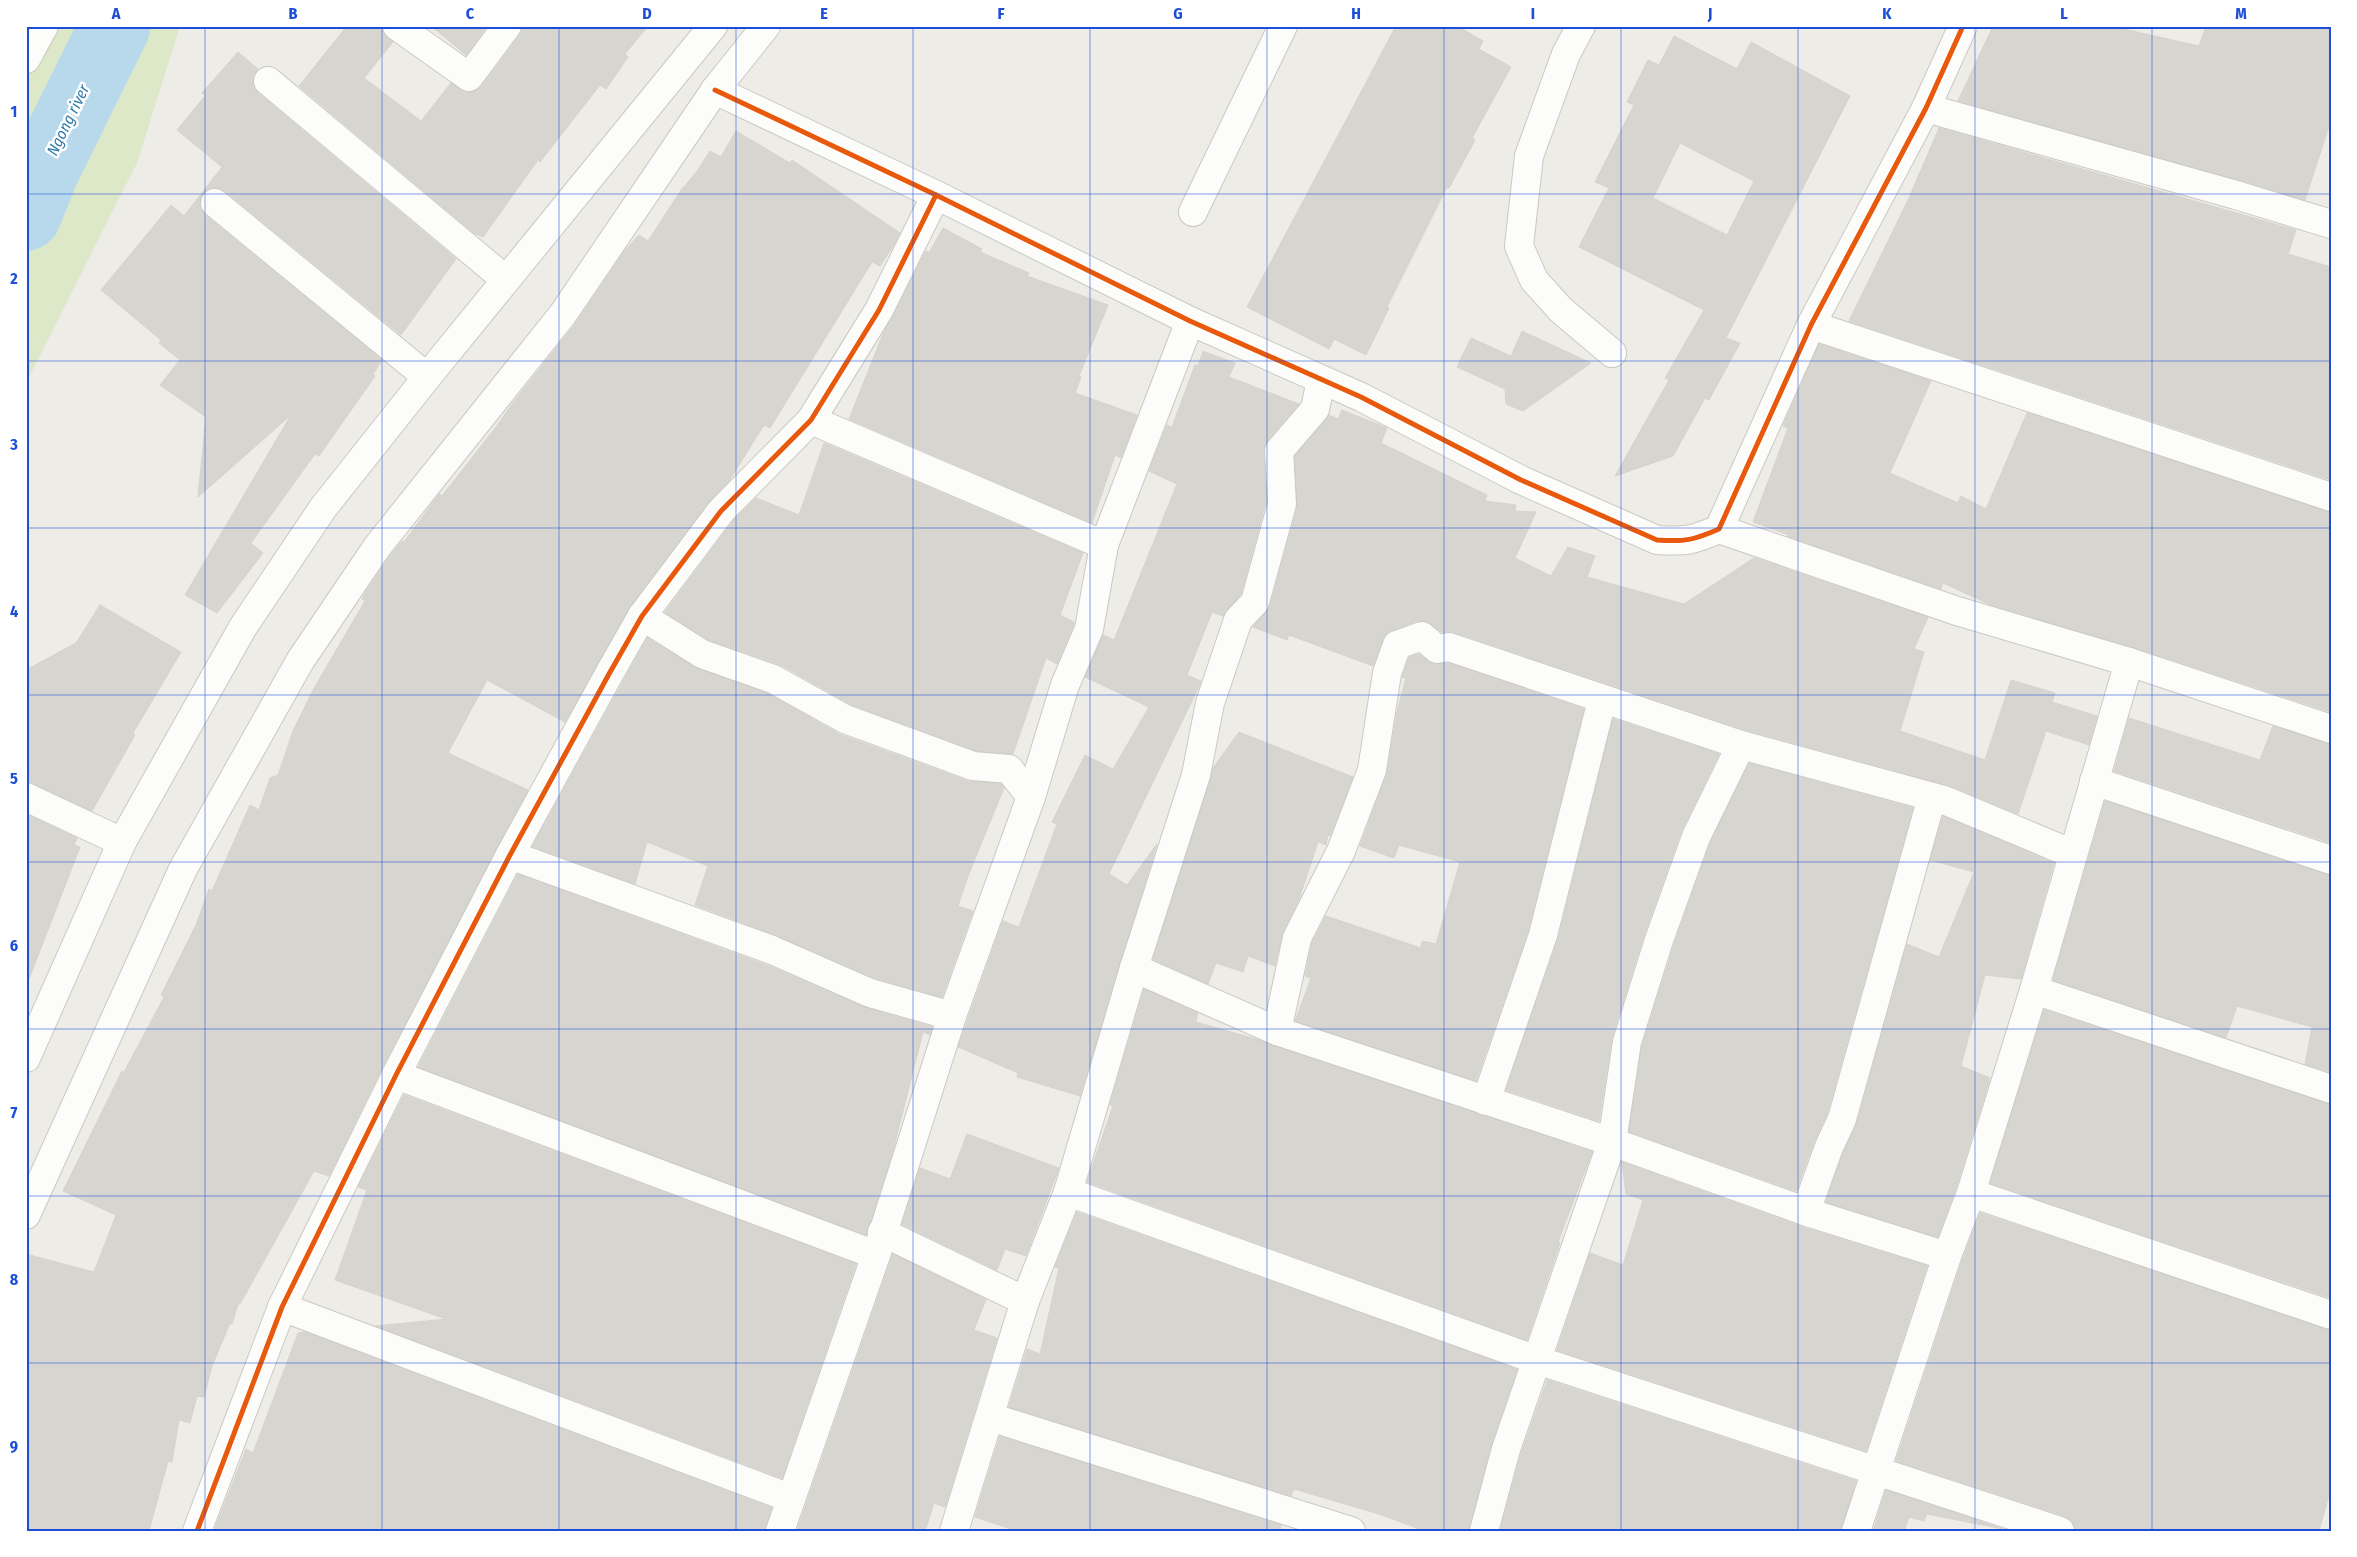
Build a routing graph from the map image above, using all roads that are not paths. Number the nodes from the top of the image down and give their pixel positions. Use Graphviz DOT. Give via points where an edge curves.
graph roads {
  1 [pos="44,26"];
  2 [pos="397,26"];
  3 [pos="507,26"];
  4 [pos="713,26"];
  5 [pos="766,26"];
  6 [pos="1282,26"];
  7 [pos="1581,26"];
  8 [pos="1964,26"];
  9 [pos="26,59"];
  10 [pos="268,81"];
  11 [pos="715,90"];
  12 [pos="1926,108"];
  13 [pos="936,195"];
  14 [pos="215,203"];
  15 [pos="1193,212"];
  16 [pos="2331,224"];
  17 [pos="506,280"];
  18 [pos="1190,321"];
  19 [pos="1811,325"];
  20 [pos="1612,352"];
  21 [pos="427,377"];
  22 [pos="1322,380"];
  23 [pos="811,420"];
  24 [pos="2331,496"];
  25 [pos="1720,528"];
  26 [pos="1104,545"];
  27 [pos="642,616"];
  28 [pos="2129,662"];
  29 [pos="1602,700"];
  30 [pos="2331,729"];
  31 [pos="1741,745"];
  32 [pos="2094,781"];
  33 [pos="26,797"];
  34 [pos="1030,797"];
  35 [pos="1932,797"];
  36 [pos="122,842"];
  37 [pos="2072,854"];
  38 [pos="510,855"];
  39 [pos="2331,860"];
  40 [pos="1134,968"];
  41 [pos="2034,990"];
  42 [pos="952,1016"];
  43 [pos="1277,1031"];
  44 [pos="26,1057"];
  45 [pos="396,1075"];
  46 [pos="2331,1089"];
  47 [pos="1486,1101"];
  48 [pos="1612,1142"];
  49 [pos="1068,1192"];
  50 [pos="1970,1193"];
  51 [pos="1806,1211"];
  52 [pos="26,1215"];
  53 [pos="879,1244"];
  54 [pos="1947,1256"];
  55 [pos="1025,1301"];
  56 [pos="282,1307"];
  57 [pos="2331,1315"];
  58 [pos="1537,1360"];
  59 [pos="990,1417"];
  60 [pos="1876,1472"];
  61 [pos="790,1498"];
  62 [pos="197,1531"];
  63 [pos="780,1531"];
  64 [pos="954,1531"];
  65 [pos="1352,1531"];
  66 [pos="1484,1531"];
  67 [pos="1856,1531"];
  68 [pos="2060,1531"];
  1 -- 9 [label="street"];
  2 -- 3 [label="street" via="468,77"];
  4 -- 17 [label="street"];
  5 -- 11 [label="street"];
  6 -- 15 [label="street"];
  7 -- 20 [label="street" via="1566,54 1529,156 1518,246 1534,280 1561,310"];
  8 -- 12 [label="street"];
  10 -- 17 [label="street"];
  11 -- 13 [label="street"];
  11 -- 52 [label="street" via="563,314 377,547 300,661 183,869"];
  12 -- 16 [label="street"];
  12 -- 19 [label="street"];
  13 -- 18 [label="street"];
  13 -- 23 [label="street" via="879,310"];
  14 -- 21 [label="street"];
  17 -- 21 [label="street"];
  18 -- 22 [label="street"];
  18 -- 26 [label="street"];
  19 -- 24 [label="street"];
  19 -- 25 [label="street"];
  21 -- 36 [label="street" via="323,508 248,619"];
  22 -- 25 [label="street" via="1361,396 1521,480 1657,540 1694,540"];
  22 -- 40 [label="street" via="1314,409 1279,451 1282,504 1255,602 1238,620 1210,703 1196,775"];
  23 -- 26 [label="street"];
  23 -- 27 [label="street" via="721,511"];
  25 -- 28 [label="street" via="1957,611"];
  26 -- 34 [label="street" via="1089,629 1065,685"];
  27 -- 34 [label="street" via="702,654 773,679 845,719 973,766 1009,769"];
  27 -- 38 [label="street"];
  28 -- 30 [label="street"];
  28 -- 32 [label="street"];
  29 -- 31 [label="street"];
  29 -- 43 [label="street" via="1449,648 1437,649 1422,636 1397,645 1387,673 1372,770 1341,851 1297,938"];
  29 -- 47 [label="street" via="1543,934"];
  31 -- 35 [label="street"];
  31 -- 48 [label="street" via="1696,837 1659,940 1627,1042"];
  32 -- 37 [label="street"];
  32 -- 39 [label="street"];
  33 -- 36 [label="street"];
  34 -- 42 [label="street"];
  35 -- 37 [label="street"];
  35 -- 51 [label="street" via="1842,1119"];
  36 -- 44 [label="street"];
  37 -- 41 [label="street"];
  38 -- 42 [label="street" via="772,950 870,993"];
  38 -- 45 [label="street"];
  40 -- 43 [label="street"];
  40 -- 49 [label="street"];
  41 -- 46 [label="street"];
  41 -- 50 [label="street"];
  42 -- 53 [label="street"];
  43 -- 47 [label="street"];
  45 -- 53 [label="street"];
  45 -- 56 [label="street"];
  47 -- 48 [label="street"];
  48 -- 51 [label="street"];
  48 -- 58 [label="street"];
  49 -- 55 [label="street"];
  49 -- 58 [label="street"];
  50 -- 54 [label="street"];
  50 -- 57 [label="street"];
  51 -- 54 [label="street"];
  53 -- 55 [label="street"];
  53 -- 61 [label="street"];
  54 -- 60 [label="street"];
  55 -- 59 [label="street"];
  56 -- 61 [label="street"];
  56 -- 62 [label="street"];
  58 -- 60 [label="street"];
  58 -- 66 [label="street" via="1506,1450"];
  59 -- 64 [label="street"];
  59 -- 65 [label="street"];
  60 -- 67 [label="street"];
  60 -- 68 [label="street"];
  61 -- 63 [label="street"];
}
